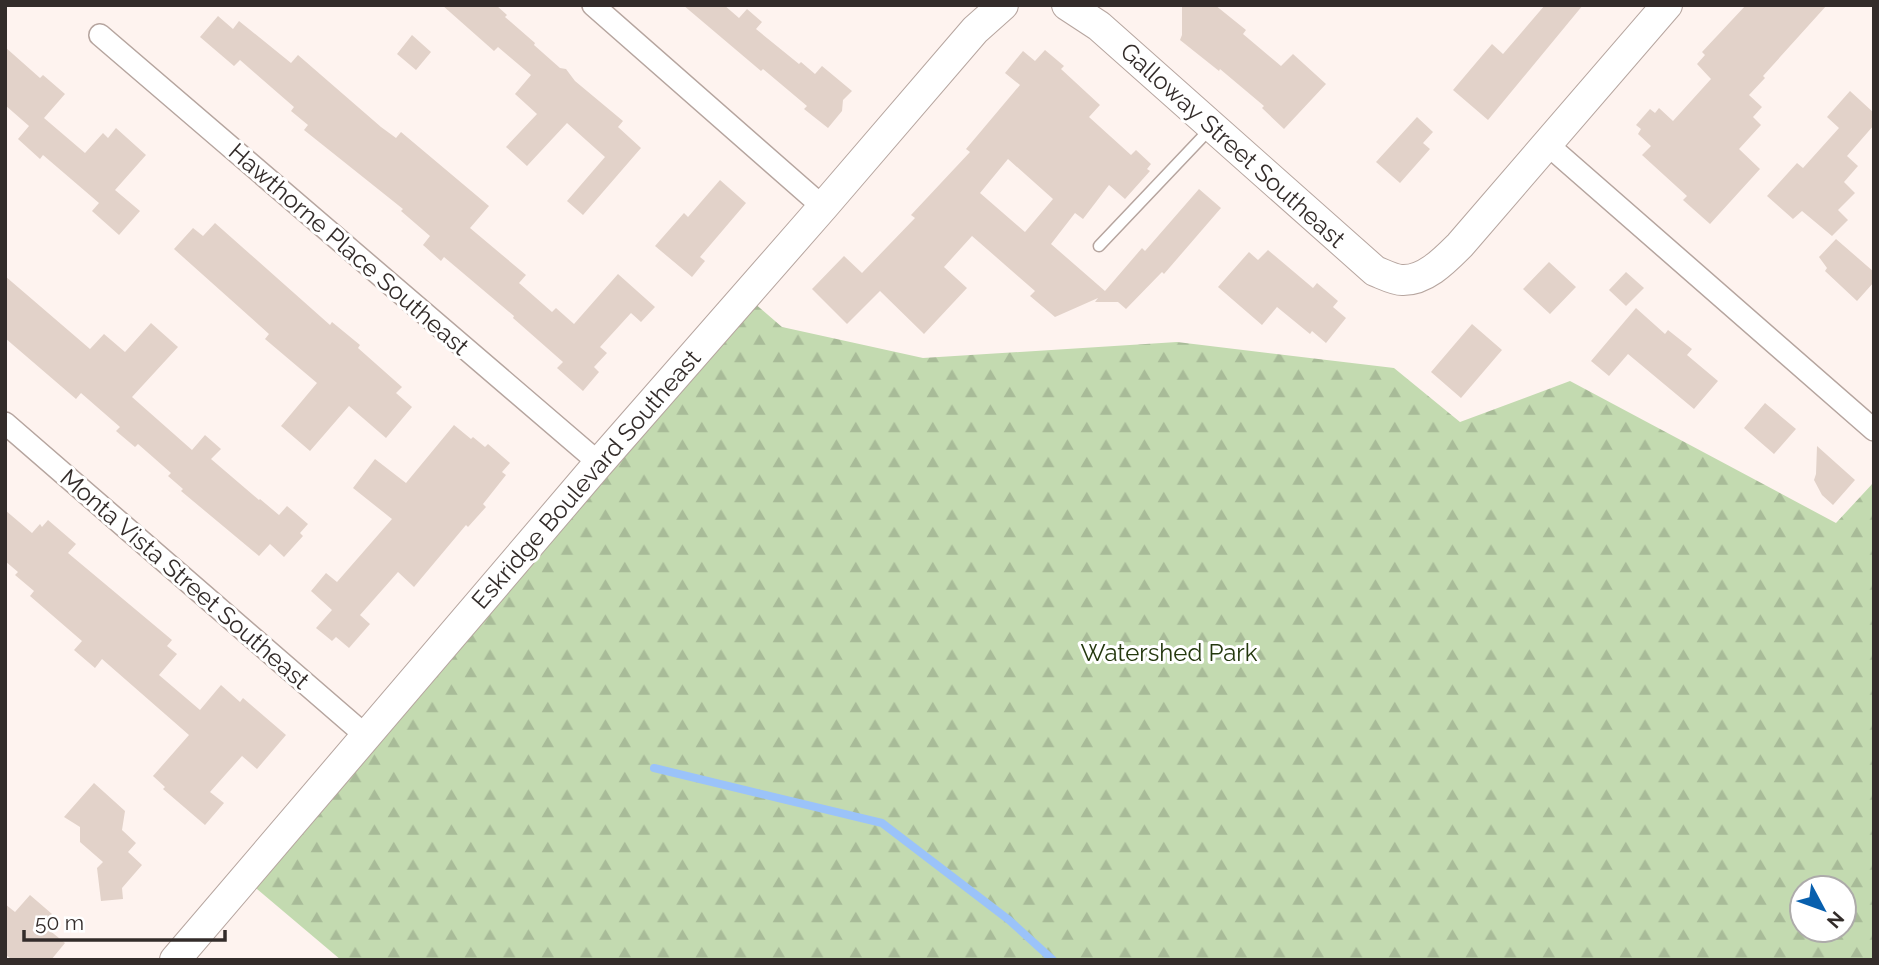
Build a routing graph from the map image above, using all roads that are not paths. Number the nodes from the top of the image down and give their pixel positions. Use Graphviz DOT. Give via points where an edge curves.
graph roads {
  1 [pos="593,5"];
  2 [pos="1003,5"];
  3 [pos="1067,5"];
  4 [pos="1667,5"];
  5 [pos="100,36"];
  6 [pos="1212,127"];
  7 [pos="1548,145"];
  8 [pos="823,207"];
  9 [pos="1099,246"];
  10 [pos="5,423"];
  11 [pos="1874,430"];
  12 [pos="599,463"];
  13 [pos="365,735"];
  14 [pos="175,960"];
  1 -- 8 [label="street"];
  2 -- 8 [label="street, Eskridge Boulevard Southeast" via="975,30"];
  3 -- 6 [label="street, Galloway Street Southeast" via="1099,26"];
  4 -- 7 [label="street"];
  5 -- 12 [label="street, Hawthorne Place Southeast"];
  6 -- 7 [label="street, Galloway Street Southeast" via="1375,271 1402,280 1421,276 1441,264"];
  6 -- 9 [label="lane"];
  7 -- 11 [label="street"];
  8 -- 12 [label="street, Eskridge Boulevard Southeast"];
  10 -- 13 [label="street, Monta Vista Street Southeast"];
  12 -- 13 [label="street, Eskridge Boulevard Southeast"];
  13 -- 14 [label="street, Eskridge Boulevard Southeast"];
}
